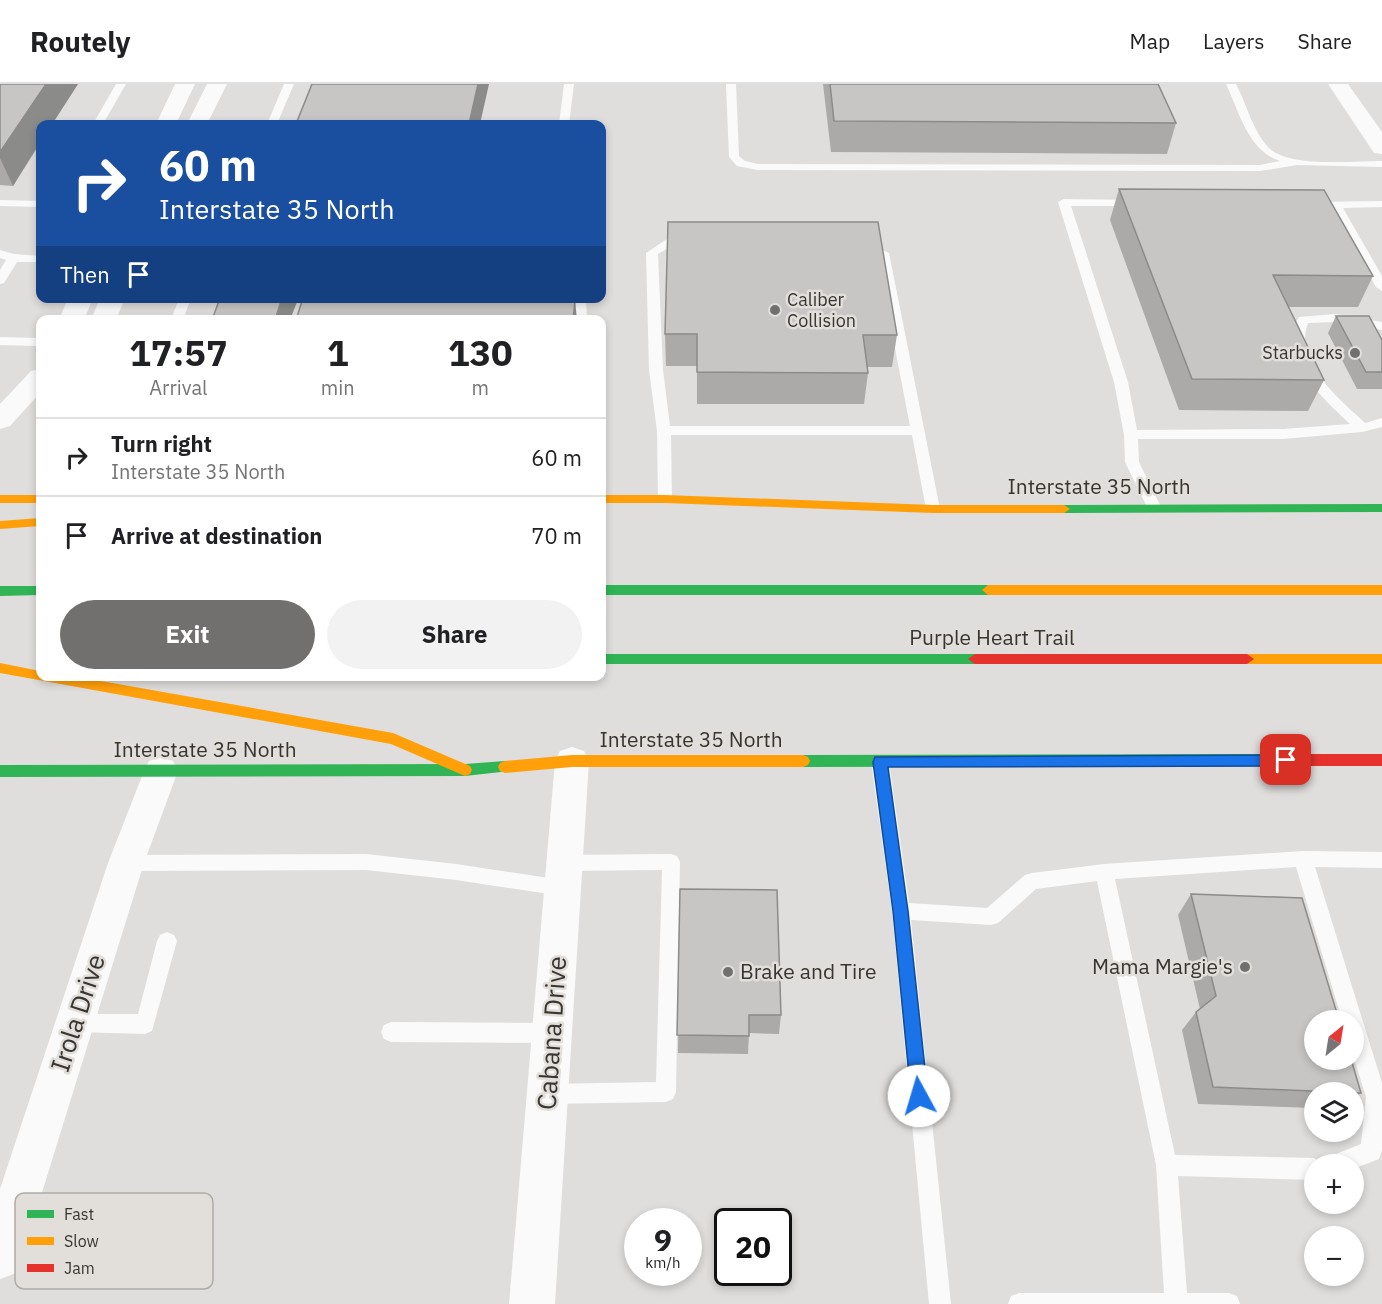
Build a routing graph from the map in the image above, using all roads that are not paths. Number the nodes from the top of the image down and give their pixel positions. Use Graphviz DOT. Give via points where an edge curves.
graph roads {
  1 [pos="121,84"];
  2 [pos="185,84"];
  3 [pos="217,84"];
  4 [pos="289,84"];
  5 [pos="569,84"];
  6 [pos="731,84"];
  7 [pos="1231,84"];
  8 [pos="1338,84"];
  9 [pos="100,120"];
  10 [pos="168,120"];
  11 [pos="199,120"];
  12 [pos="274,120"];
  13 [pos="564,120"];
  14 [pos="1382,148"];
  15 [pos="1297,162"];
  16 [pos="1382,164"];
  17 [pos="0,203"];
  18 [pos="1146,203"];
  19 [pos="36,204"];
  20 [pos="1300,204"];
  21 [pos="1382,204"];
  22 [pos="1336,205"];
  23 [pos="697,239"];
  24 [pos="846,240"];
  25 [pos="0,254"];
  26 [pos="13,258"];
  27 [pos="36,259"];
  28 [pos="0,280"];
  29 [pos="1382,287"];
  30 [pos="1382,326"];
  31 [pos="0,341"];
  32 [pos="36,342"];
  33 [pos="36,381"];
  34 [pos="0,420"];
  35 [pos="1382,422"];
  36 [pos="1362,428"];
  37 [pos="664,430"];
  38 [pos="918,430"];
  39 [pos="1131,435"];
  40 [pos="0,499"];
  41 [pos="36,499"];
  42 [pos="606,499"];
  43 [pos="665,499"];
  44 [pos="1154,507"];
  45 [pos="1382,508"];
  46 [pos="933,509"];
  47 [pos="36,522"];
  48 [pos="0,525"];
  49 [pos="606,590"];
  50 [pos="1382,590"];
  51 [pos="0,591"];
  52 [pos="36,591"];
  53 [pos="0,657"];
  54 [pos="20,657"];
  55 [pos="606,659"];
  56 [pos="1382,659"];
  57 [pos="0,668"];
  58 [pos="36,675"];
  59 [pos="69,681"];
  60 [pos="1382,760"];
  61 [pos="572,761"];
  62 [pos="880,762"];
  63 [pos="465,770"];
  64 [pos="0,771"];
  65 [pos="161,771"];
  66 [pos="1303,859"];
  67 [pos="1382,860"];
  68 [pos="126,863"];
  69 [pos="1104,872"];
  70 [pos="563,876"];
  71 [pos="901,911"];
  72 [pos="167,941"];
  73 [pos="74,1023"];
  74 [pos="391,1032"];
  75 [pos="551,1033"];
  76 [pos="547,1094"];
  77 [pos="1364,1154"];
  78 [pos="1167,1165"];
  79 [pos="1304,1169"];
  80 [pos="20,1193"];
  81 [pos="15,1210"];
  82 [pos="0,1257"];
  83 [pos="1176,1302"];
  84 [pos="532,1304"];
  85 [pos="940,1304"];
  86 [pos="1019,1304"];
  87 [pos="1229,1304"];
  1 -- 9 [label="lane"];
  2 -- 10 [label="street"];
  3 -- 11 [label="street"];
  4 -- 12 [label="lane"];
  5 -- 13 [label="lane"];
  6 -- 15 [label="lane" via="734,157 741,164 758,167 1260,168"];
  7 -- 15 [label="lane" via="1264,149 1278,158"];
  8 -- 14 [label="street"];
  15 -- 16 [label="lane"];
  17 -- 19 [label="lane"];
  18 -- 39 [label="lane" via="1064,202 1121,381"];
  20 -- 22 [label="lane"];
  21 -- 22 [label="lane"];
  22 -- 29 [label="lane"];
  23 -- 37 [label="lane" via="674,239 652,253 656,370"];
  24 -- 38 [label="lane" via="883,253"];
  25 -- 26 [label="lane"];
  26 -- 27 [label="lane"];
  26 -- 28 [label="lane"];
  30 -- 36 [label="lane" via="1335,318 1303,320 1298,335 1304,360 1326,394"];
  31 -- 32 [label="lane"];
  33 -- 34 [label="street"];
  35 -- 36 [label="lane"];
  36 -- 39 [label="lane" via="1283,434"];
  37 -- 38 [label="lane"];
  37 -- 43 [label="lane"];
  38 -- 46 [label="lane"];
  39 -- 44 [label="lane" via="1132,462"];
  40 -- 41 [label="main road"];
  42 -- 43 [label="main road, Interstate 35 North"];
  43 -- 46 [label="main road, Interstate 35 North"];
  44 -- 45 [label="main road, Interstate 35 North"];
  44 -- 46 [label="main road, Interstate 35 North"];
  47 -- 48 [label="main road"];
  49 -- 50 [label="main road"];
  51 -- 52 [label="main road"];
  53 -- 54 [label="main road"];
  55 -- 56 [label="main road, Purple Heart Trail"];
  57 -- 58 [label="main road"];
  59 -- 63 [label="main road" via="393,739"];
  60 -- 62 [label="main road, Interstate 35 North"];
  61 -- 62 [label="main road, Interstate 35 North"];
  61 -- 63 [label="main road, Interstate 35 North"];
  61 -- 70 [label="street, Cabana Drive"];
  62 -- 71 [label="lane"];
  63 -- 65 [label="main road, Interstate 35 North"];
  64 -- 65 [label="main road, Interstate 35 North"];
  65 -- 68 [label="street, Irola Drive"];
  66 -- 67 [label="lane"];
  66 -- 69 [label="lane"];
  66 -- 77 [label="lane" via="1376,1097 1371,1151"];
  68 -- 70 [label="lane" via="366,862 456,872"];
  68 -- 73 [label="street, Irola Drive"];
  69 -- 71 [label="lane" via="1032,881 991,917"];
  69 -- 78 [label="lane"];
  70 -- 75 [label="street, Cabana Drive"];
  70 -- 76 [label="lane" via="671,862 666,1092"];
  71 -- 85 [label="lane"];
  72 -- 73 [label="lane" via="145,1024"];
  73 -- 80 [label="street, Irola Drive"];
  74 -- 75 [label="lane"];
  75 -- 76 [label="street, Cabana Drive"];
  76 -- 84 [label="street, Cabana Drive"];
  78 -- 79 [label="lane"];
  78 -- 83 [label="lane"];
  81 -- 82 [label="street, Irola Drive"];
  83 -- 86 [label="lane"];
  83 -- 87 [label="lane"];
}
